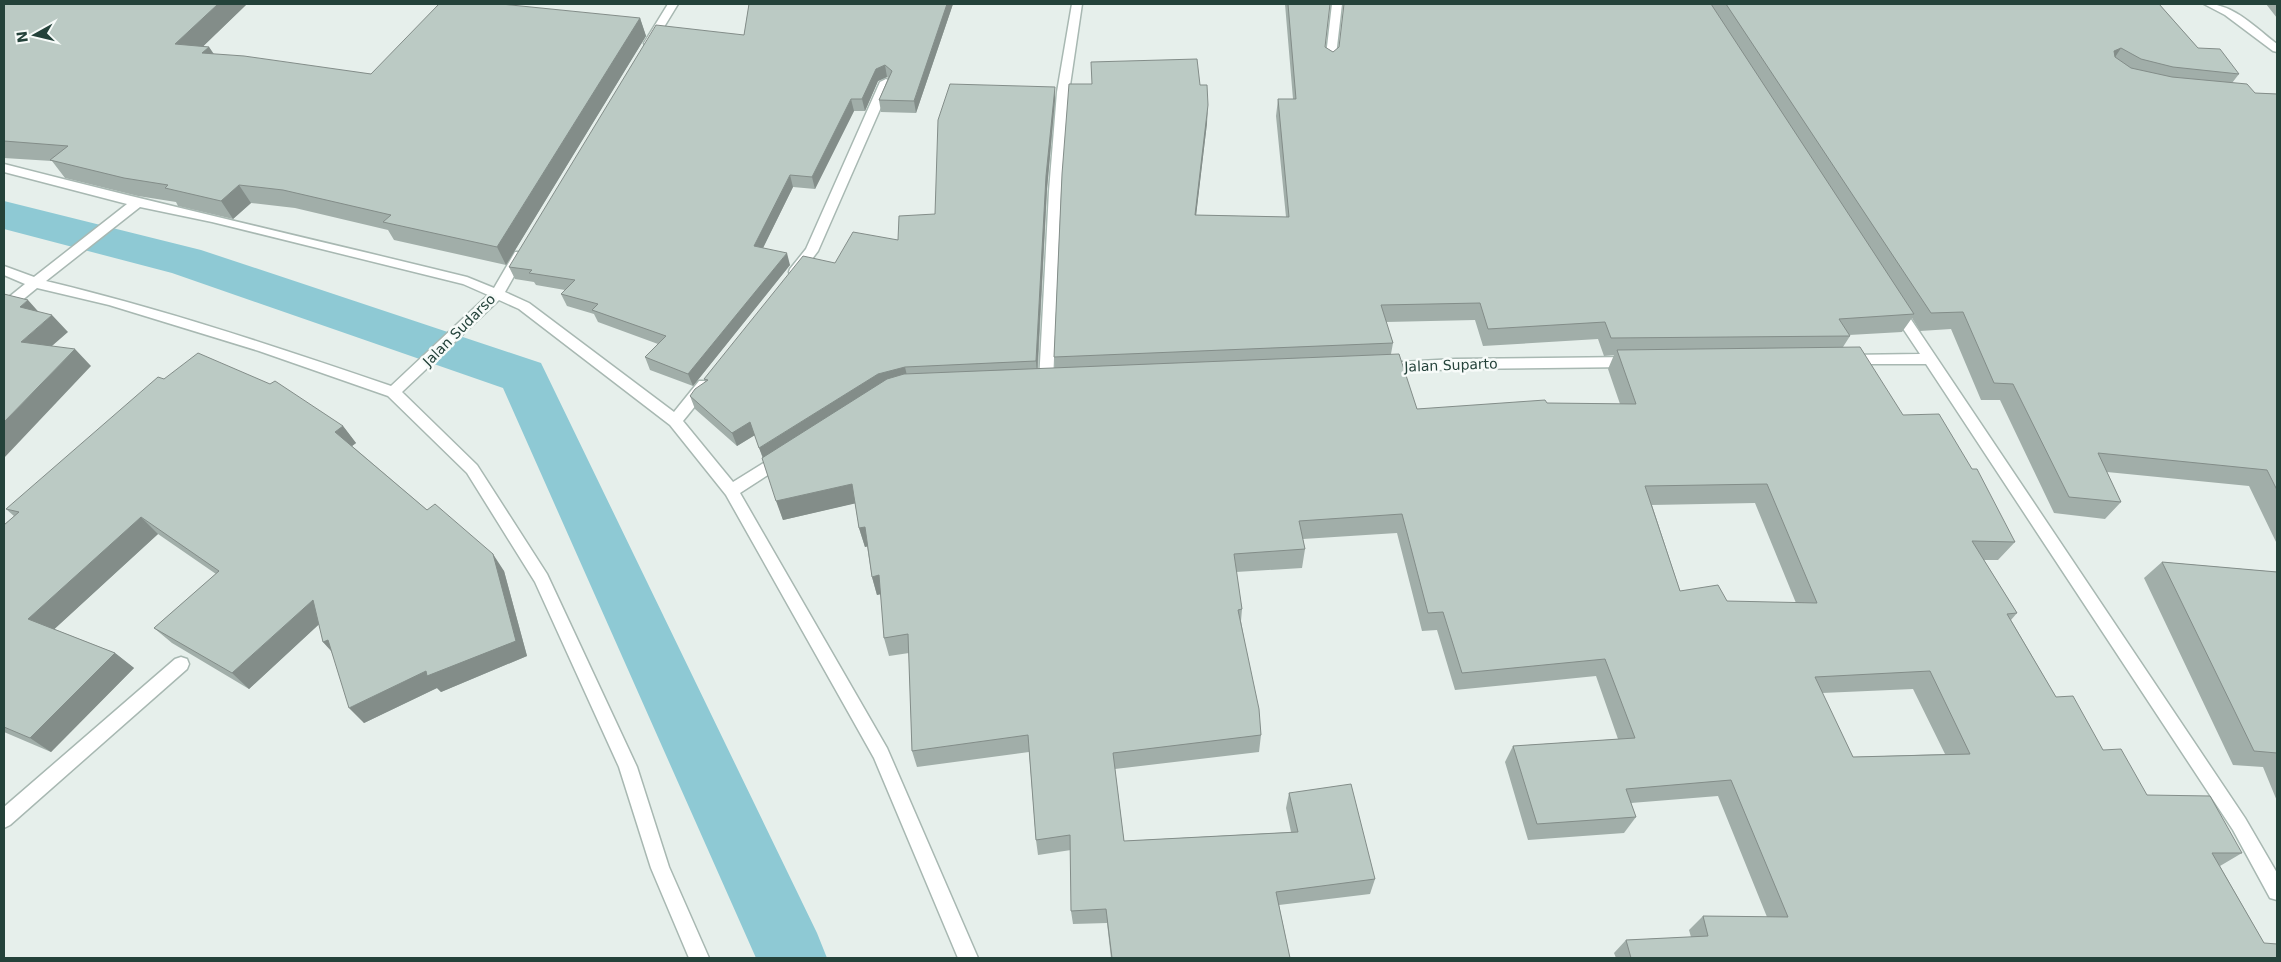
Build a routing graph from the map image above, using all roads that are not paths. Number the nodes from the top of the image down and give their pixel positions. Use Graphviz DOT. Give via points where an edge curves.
graph roads {
  1 [pos="674,4"];
  2 [pos="1077,4"];
  3 [pos="1337,4"];
  4 [pos="2209,4"];
  5 [pos="2277,49"];
  6 [pos="642,55"];
  7 [pos="1330,64"];
  8 [pos="886,82"];
  9 [pos="4,168"];
  10 [pos="132,206"];
  11 [pos="528,242"];
  12 [pos="4,270"];
  13 [pos="790,280"];
  14 [pos="34,283"];
  15 [pos="1887,293"];
  16 [pos="497,294"];
  17 [pos="4,308"];
  18 [pos="1930,359"];
  19 [pos="1831,360"];
  20 [pos="1643,362"];
  21 [pos="1366,368"];
  22 [pos="711,376"];
  23 [pos="1065,381"];
  24 [pos="393,392"];
  25 [pos="675,421"];
  26 [pos="796,450"];
  27 [pos="732,491"];
  28 [pos="181,664"];
  29 [pos="4,819"];
  30 [pos="2277,891"];
  31 [pos="700,958"];
  32 [pos="968,958"];
  1 -- 6 [label="street"];
  2 -- 23 [label="street" via="1063,92 1041,382"];
  3 -- 7 [label="street"];
  4 -- 5 [label="street" via="2229,13"];
  8 -- 13 [label="street" via="812,251"];
  9 -- 10 [label="street"];
  10 -- 14 [label="street"];
  10 -- 16 [label="street" via="212,218 368,255 467,281"];
  11 -- 16 [label="street, Jalan Sudarso"];
  12 -- 14 [label="street"];
  14 -- 17 [label="street"];
  14 -- 24 [label="street" via="110,301"];
  15 -- 18 [label="street"];
  16 -- 24 [label="street, Jalan Sudarso"];
  16 -- 25 [label="street" via="531,310"];
  18 -- 19 [label="street"];
  18 -- 30 [label="street" via="2239,824"];
  20 -- 21 [label="street, Jalan Suparto"];
  22 -- 25 [label="street"];
  24 -- 31 [label="street" via="472,469 541,579 628,767 660,868"];
  25 -- 27 [label="street"];
  26 -- 27 [label="street"];
  27 -- 32 [label="street" via="880,754"];
  28 -- 29 [label="street"];
}
